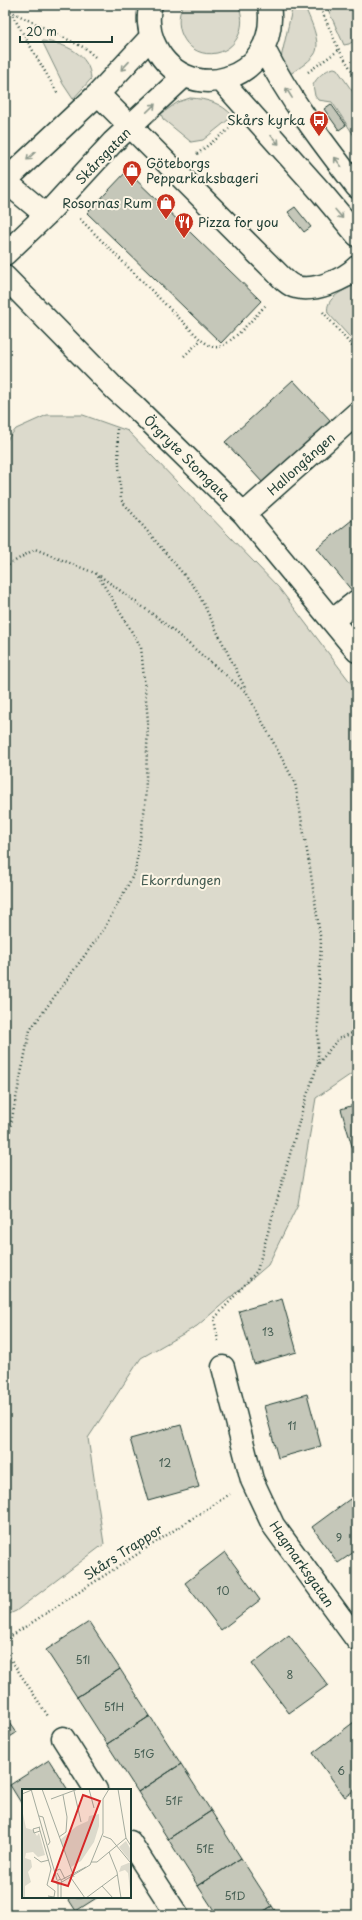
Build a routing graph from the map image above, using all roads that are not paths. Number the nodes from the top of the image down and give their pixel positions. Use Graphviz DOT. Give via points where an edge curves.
graph roads {
  1 [pos="151,5"];
  2 [pos="270,5"];
  3 [pos="151,38"];
  4 [pos="264,49"];
  5 [pos="184,76"];
  6 [pos="221,80"];
  7 [pos="98,94"];
  8 [pos="130,127"];
  9 [pos="5,181"];
  10 [pos="357,187"];
  11 [pos="46,215"];
  12 [pos="357,236"];
  13 [pos="5,254"];
  14 [pos="357,267"];
  15 [pos="5,277"];
  16 [pos="357,413"];
  17 [pos="244,514"];
  18 [pos="357,601"];
  19 [pos="333,620"];
  20 [pos="357,651"];
  21 [pos="223,1367"];
  22 [pos="357,1640"];
  23 [pos="63,1738"];
  24 [pos="95,1789"];
  25 [pos="131,1844"];
  26 [pos="177,1915"];
  1 -- 3 [label="street"];
  2 -- 4 [label="street" via="271,28"];
  3 -- 5 [label="street" via="164,60"];
  3 -- 7 [label="street, one-way"];
  4 -- 6 [label="street" via="253,64 238,74"];
  10 -- 4 [label="street, one-way" via="301,114"];
  5 -- 6 [label="street" via="202,80"];
  8 -- 5 [label="street, Skårsgatan, one-way"];
  6 -- 12 [label="street, one-way"];
  7 -- 8 [label="street"];
  7 -- 9 [label="street, one-way"];
  8 -- 11 [label="street, Skårsgatan"];
  8 -- 14 [label="street" via="271,268 294,287 311,288 337,280"];
  9 -- 11 [label="street"];
  11 -- 13 [label="street, Skårsgatan"];
  15 -- 17 [label="street, Örgryte Stomgata" via="116,390"];
  16 -- 17 [label="street, Hallongången"];
  17 -- 19 [label="street, Örgryte Stomgata"];
  18 -- 19 [label="street"];
  19 -- 20 [label="street, Örgryte Stomgata"];
  21 -- 22 [label="street, Hagmarksgatan" via="252,1480 273,1525"];
  23 -- 24 [label="street"];
  25 -- 26 [label="street"];
}
